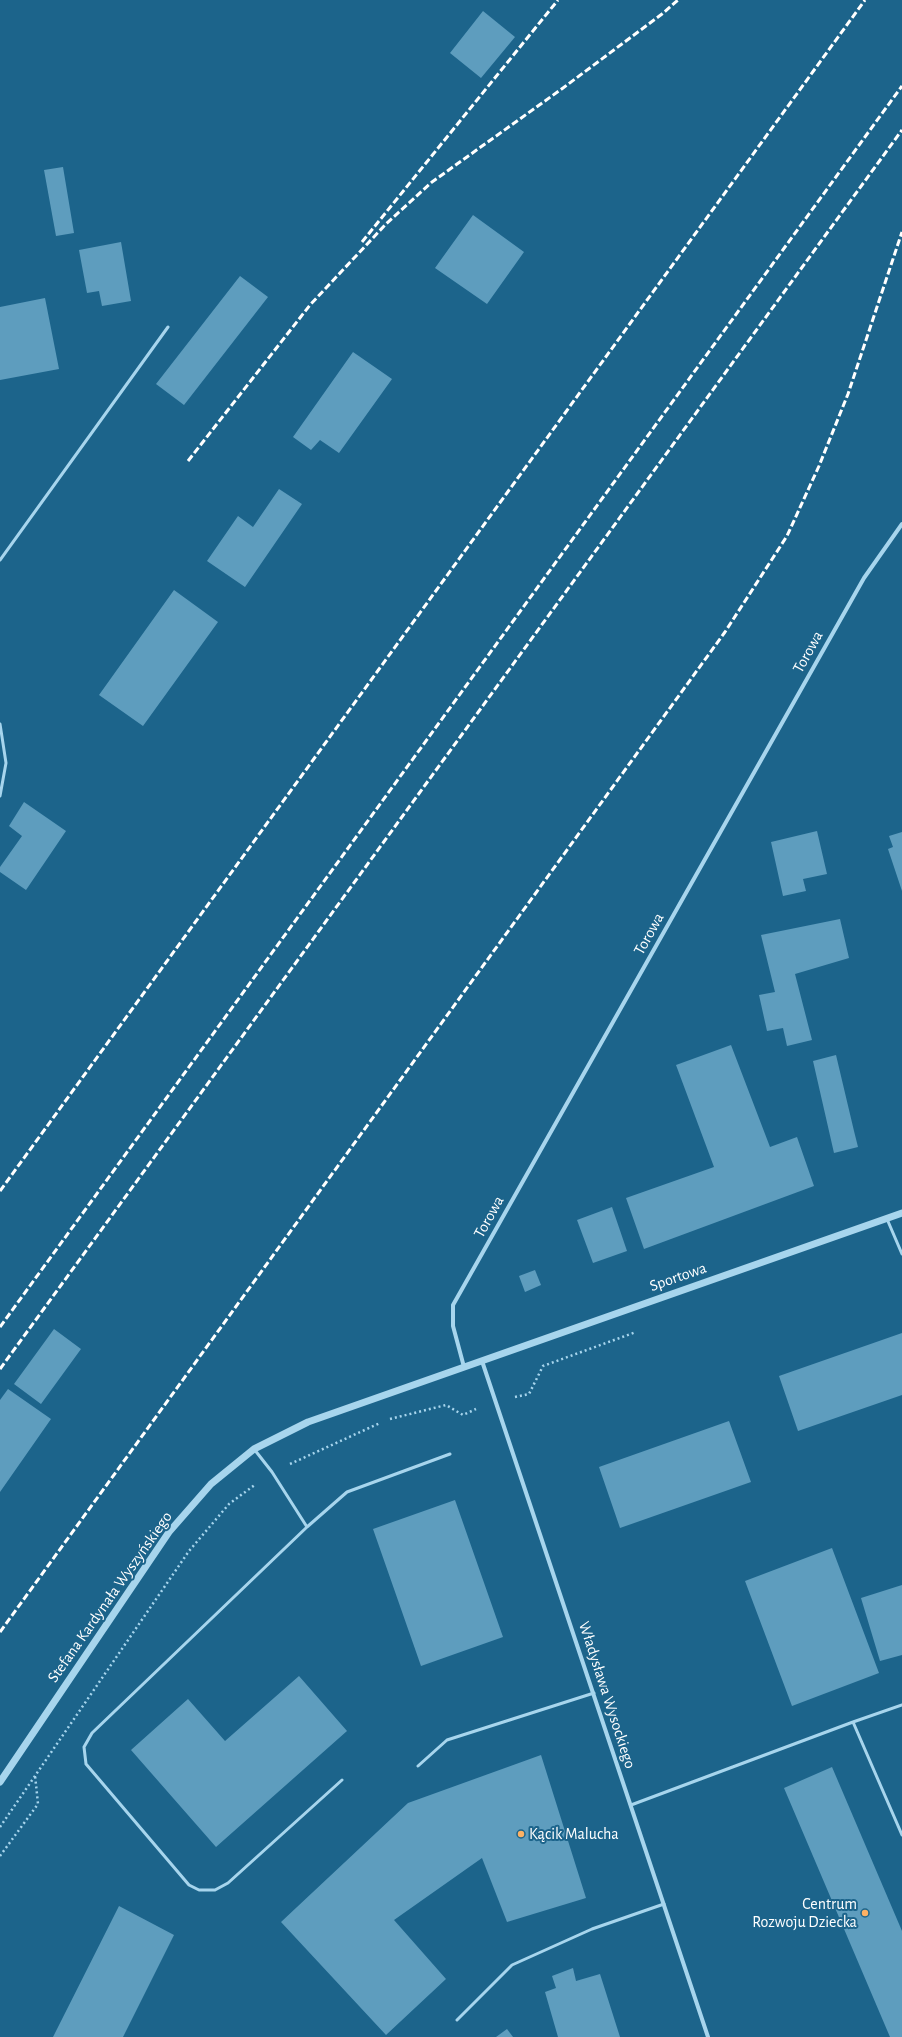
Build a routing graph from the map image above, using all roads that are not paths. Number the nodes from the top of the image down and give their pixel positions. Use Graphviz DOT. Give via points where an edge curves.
graph roads {
  1 [pos="168,327"];
  2 [pos="902,524"];
  3 [pos="0,560"];
  4 [pos="0,724"];
  5 [pos="0,796"];
  6 [pos="902,1213"];
  7 [pos="887,1218"];
  8 [pos="902,1254"];
  9 [pos="482,1360"];
  10 [pos="464,1367"];
  11 [pos="254,1450"];
  12 [pos="450,1454"];
  13 [pos="307,1527"];
  14 [pos="594,1693"];
  15 [pos="902,1705"];
  16 [pos="853,1722"];
  17 [pos="418,1766"];
  18 [pos="342,1780"];
  19 [pos="0,1782"];
  20 [pos="631,1805"];
  21 [pos="902,1835"];
  22 [pos="664,1904"];
  23 [pos="457,2020"];
  24 [pos="708,2037"];
  1 -- 3 [label="lane"];
  2 -- 10 [label="street, Torowa" via="864,578 453,1305 453,1326"];
  4 -- 5 [label="lane" via="6,763"];
  6 -- 7 [label="street, Sportowa"];
  7 -- 8 [label="lane"];
  7 -- 9 [label="street, Sportowa"];
  9 -- 10 [label="street, Sportowa"];
  9 -- 14 [label="street, Władysława Wysockiego"];
  10 -- 11 [label="street, Stefana Kardynała Wyszyńskiego" via="308,1422"];
  11 -- 13 [label="lane" via="272,1472"];
  11 -- 19 [label="street, Stefana Kardynała Wyszyńskiego" via="211,1484 168,1532"];
  12 -- 13 [label="lane" via="347,1492"];
  13 -- 18 [label="lane" via="92,1732 84,1747 86,1764 189,1886 200,1890 215,1890 228,1883"];
  14 -- 17 [label="lane" via="447,1740"];
  14 -- 20 [label="street, Władysława Wysockiego"];
  15 -- 16 [label="lane"];
  16 -- 20 [label="lane"];
  16 -- 21 [label="lane"];
  20 -- 22 [label="street, Władysława Wysockiego"];
  22 -- 23 [label="lane" via="592,1929 512,1965"];
  22 -- 24 [label="street, Władysława Wysockiego"];
}
